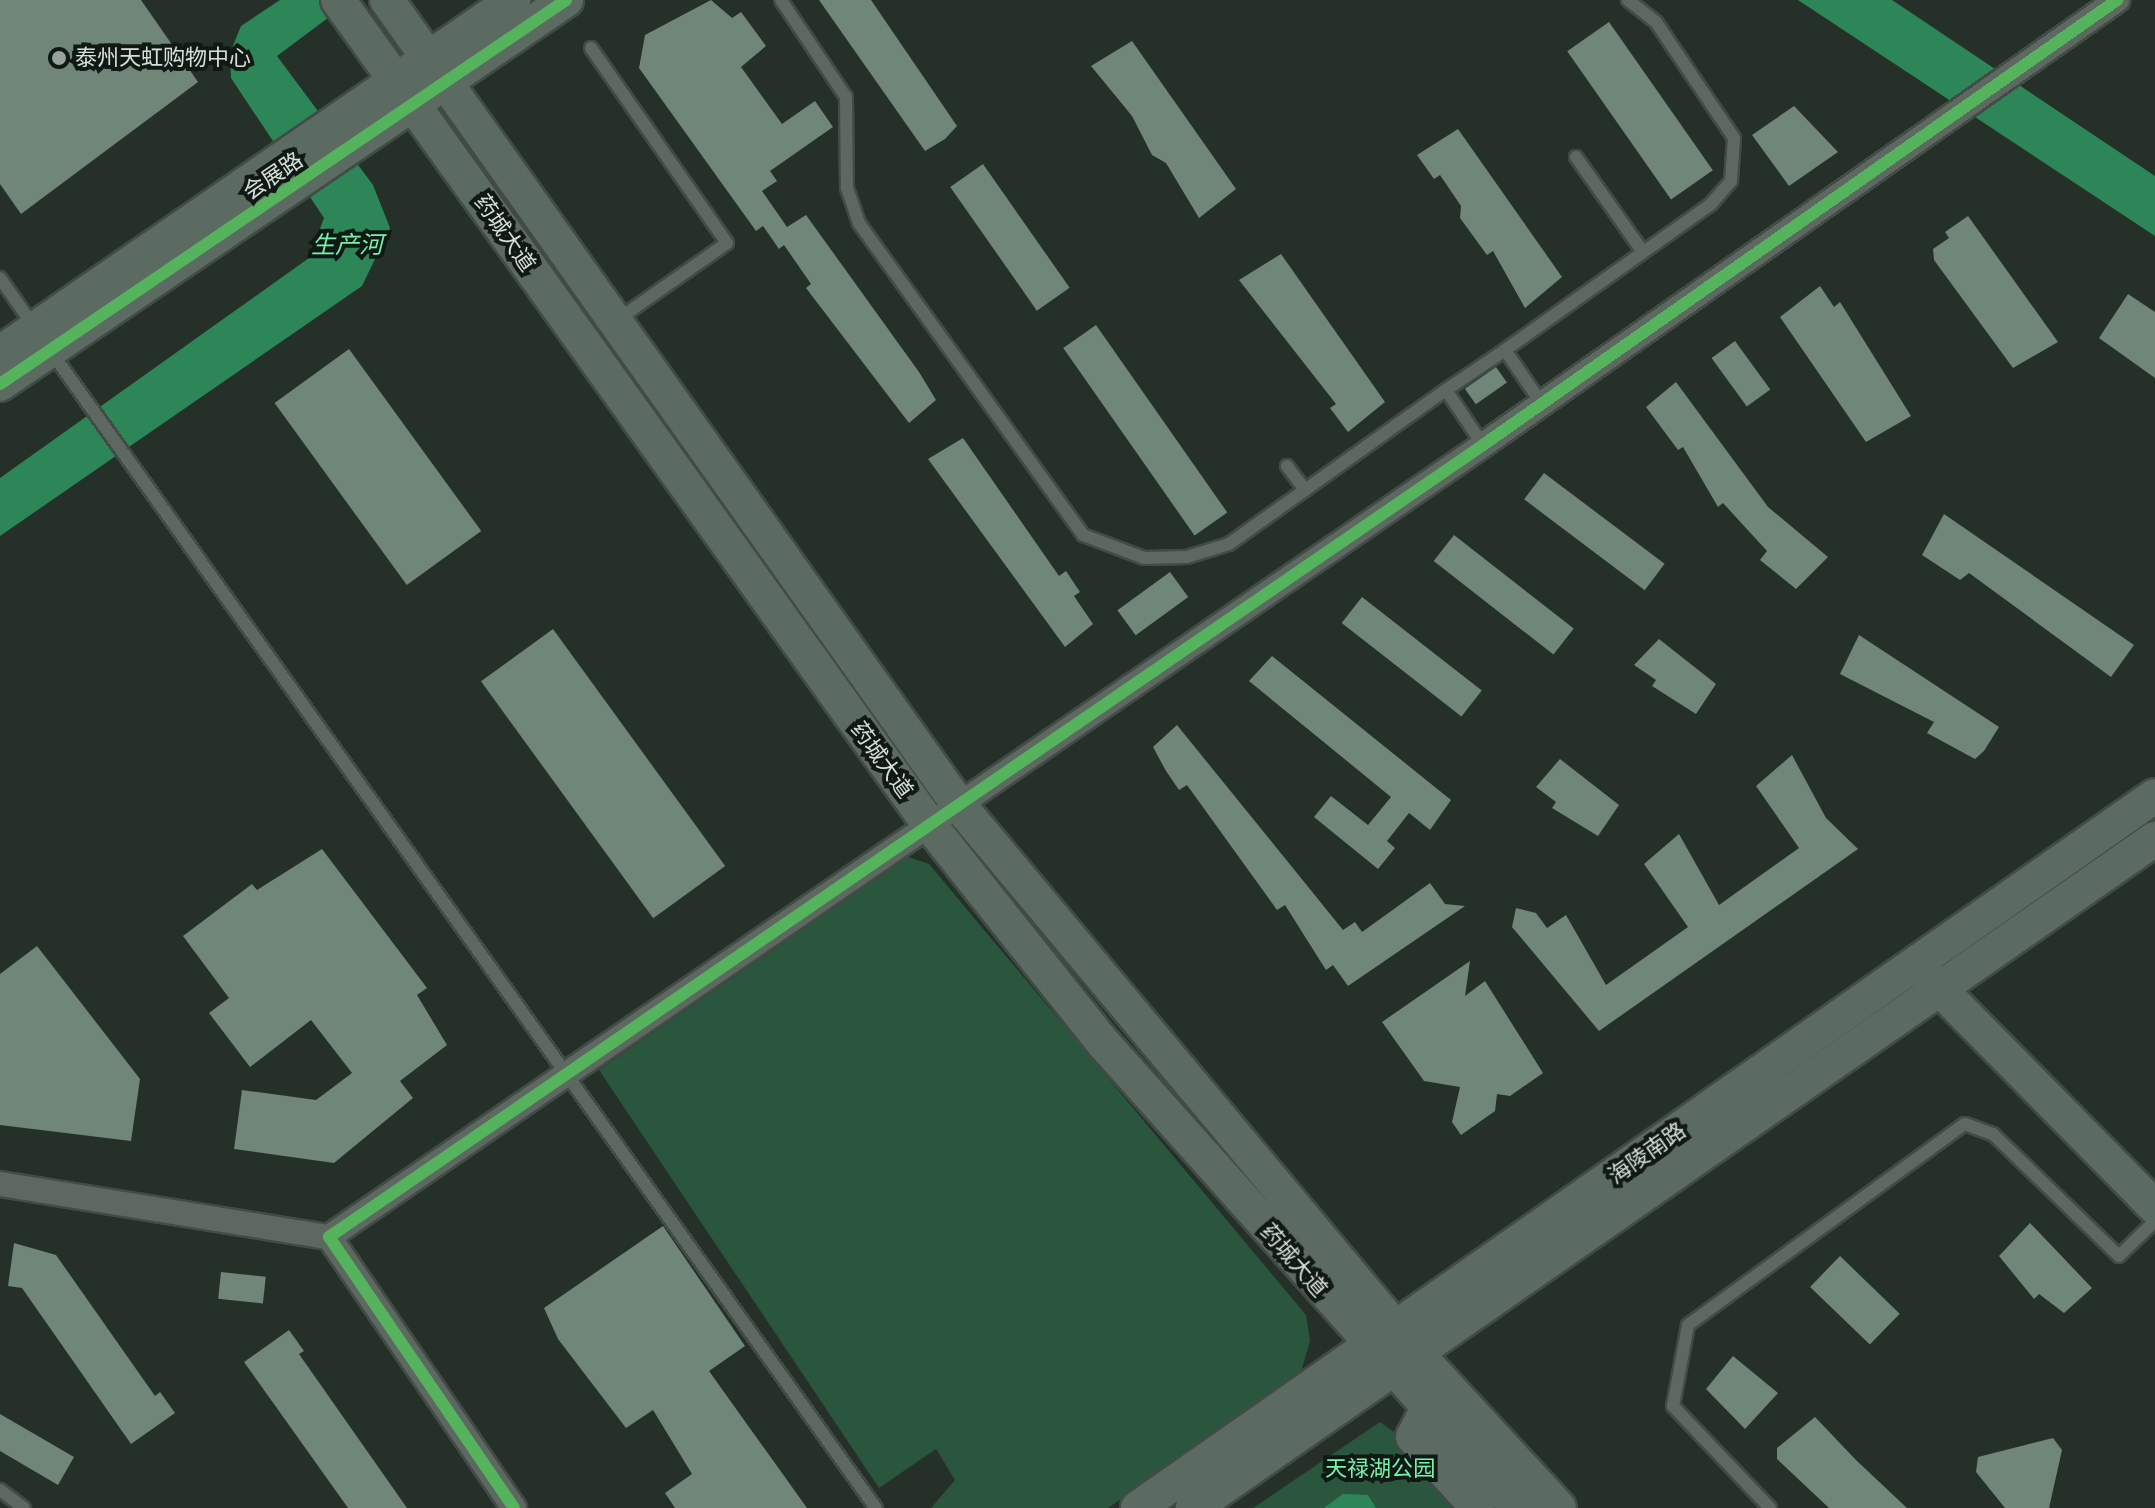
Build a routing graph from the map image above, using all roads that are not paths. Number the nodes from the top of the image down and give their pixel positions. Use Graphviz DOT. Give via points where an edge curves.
graph roads {
  1 [pos="338,0"];
  2 [pos="387,0"];
  3 [pos="513,0"];
  4 [pos="566,0"];
  5 [pos="781,0"];
  6 [pos="1628,0"];
  7 [pos="2117,0"];
  8 [pos="591,48"];
  9 [pos="438,70"];
  10 [pos="405,93"];
  11 [pos="1576,157"];
  12 [pos="1643,252"];
  13 [pos="0,278"];
  14 [pos="614,322"];
  15 [pos="42,339"];
  16 [pos="1505,350"];
  17 [pos="0,353"];
  18 [pos="0,384"];
  19 [pos="1446,390"];
  20 [pos="1542,404"];
  21 [pos="1483,445"];
  22 [pos="1287,466"];
  23 [pos="1305,490"];
  24 [pos="2155,796"];
  25 [pos="958,804"];
  26 [pos="929,824"];
  27 [pos="2155,839"];
  28 [pos="1915,965"];
  29 [pos="1943,990"];
  30 [pos="570,1073"];
  31 [pos="0,1184"];
  32 [pos="2155,1207"];
  33 [pos="2155,1221"];
  34 [pos="329,1237"];
  35 [pos="1394,1351"];
  36 [pos="1427,1410"];
  37 [pos="0,1490"];
  38 [pos="24,1508"];
  39 [pos="514,1508"];
  40 [pos="876,1508"];
  41 [pos="1138,1508"];
  42 [pos="1193,1508"];
  43 [pos="1478,1508"];
  44 [pos="1519,1508"];
  45 [pos="1559,1508"];
  46 [pos="1770,1508"];
  1 -- 10 [label="main road, 药城大道"];
  2 -- 9 [label="main road, 药城大道"];
  3 -- 9 [label="main road, 会展路"];
  4 -- 9 [label="main road, 会展路"];
  5 -- 23 [label="lane" via="846,97 847,188 859,223 1067,520 1123,553 1187,557 1229,544"];
  6 -- 12 [label="lane" via="1656,22 1736,149 1719,198"];
  7 -- 20 [label="street"];
  8 -- 14 [label="lane" via="727,243"];
  9 -- 10 [label="main road, 会展路"];
  9 -- 14 [label="main road, 药城大道"];
  10 -- 15 [label="main road, 会展路"];
  10 -- 26 [label="main road, 药城大道"];
  11 -- 12 [label="lane"];
  12 -- 16 [label="lane"];
  13 -- 15 [label="lane"];
  14 -- 25 [label="main road, 药城大道"];
  15 -- 17 [label="main road, 会展路"];
  15 -- 18 [label="main road, 会展路"];
  15 -- 30 [label="lane"];
  16 -- 19 [label="lane"];
  16 -- 20 [label="lane"];
  19 -- 21 [label="lane"];
  19 -- 23 [label="lane"];
  20 -- 21 [label="street"];
  21 -- 25 [label="street"];
  22 -- 23 [label="lane"];
  24 -- 28 [label="main road, 海陵南路"];
  25 -- 26 [label="street"];
  25 -- 35 [label="main road, 药城大道"];
  26 -- 30 [label="street"];
  26 -- 35 [label="main road, 药城大道" via="1105,1045"];
  27 -- 29 [label="main road, 海陵南路"];
  28 -- 29 [label="main road"];
  28 -- 35 [label="main road, 海陵南路"];
  29 -- 32 [label="main road"];
  29 -- 35 [label="main road, 海陵南路"];
  30 -- 34 [label="street"];
  30 -- 40 [label="lane"];
  31 -- 34 [label="street"];
  33 -- 46 [label="lane" via="2119,1256 1987,1130 1965,1124 1688,1325 1673,1406"];
  34 -- 39 [label="street"];
  35 -- 36 [label="main road, 药城大道"];
  35 -- 41 [label="main road, 海陵南路"];
  35 -- 42 [label="main road, 海陵南路"];
  35 -- 45 [label="main road, 药城大道"];
  36 -- 43 [label="main road" via="1413,1437"];
  36 -- 44 [label="main road, 药城大道"];
  37 -- 38 [label="lane"];
}
